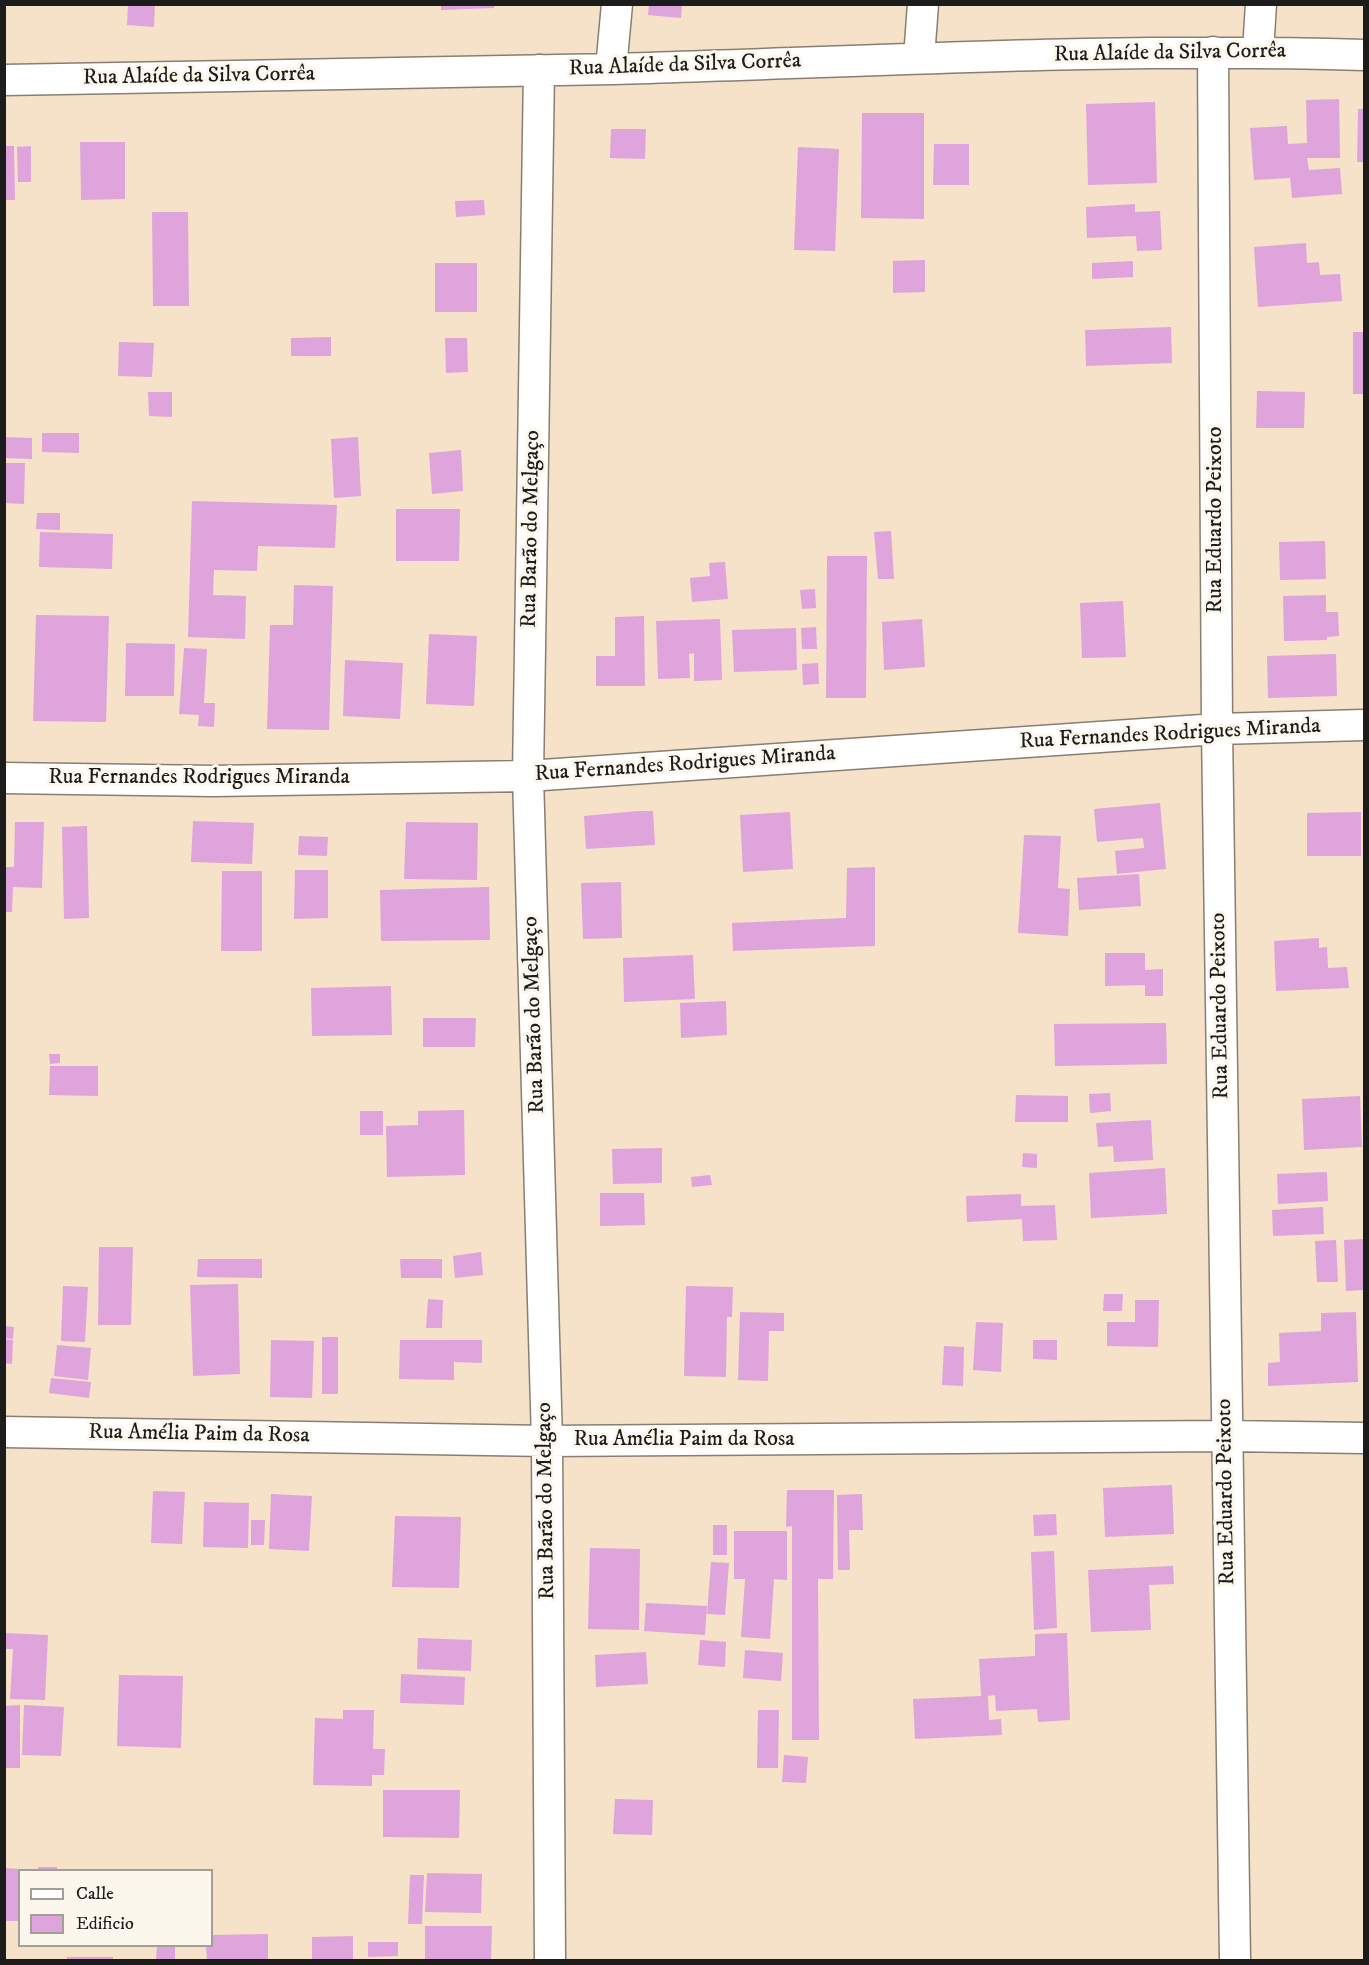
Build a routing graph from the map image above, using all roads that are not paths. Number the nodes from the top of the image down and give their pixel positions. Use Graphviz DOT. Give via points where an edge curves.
graph roads {
  1 [pos="617,4"];
  2 [pos="923,4"];
  3 [pos="1261,4"];
  4 [pos="1258,51"];
  5 [pos="1213,52"];
  6 [pos="1365,55"];
  7 [pos="919,58"];
  8 [pos="611,69"];
  9 [pos="539,70"];
  10 [pos="4,80"];
  11 [pos="1365,725"];
  12 [pos="1217,729"];
  13 [pos="528,776"];
  14 [pos="4,778"];
  15 [pos="4,1432"];
  16 [pos="1226,1436"];
  17 [pos="1365,1438"];
  18 [pos="547,1441"];
  19 [pos="550,1960"];
  20 [pos="1235,1960"];
  1 -- 8 [label="street"];
  2 -- 7 [label="street"];
  3 -- 4 [label="street"];
  4 -- 5 [label="street, Rua Alaíde da Silva Corrêa"];
  4 -- 6 [label="street, Rua Alaíde da Silva Corrêa"];
  5 -- 7 [label="street, Rua Alaíde da Silva Corrêa"];
  5 -- 12 [label="street, Rua Eduardo Peixoto"];
  7 -- 8 [label="street, Rua Alaíde da Silva Corrêa"];
  8 -- 9 [label="street, Rua Alaíde da Silva Corrêa"];
  9 -- 10 [label="street, Rua Alaíde da Silva Corrêa"];
  9 -- 13 [label="street, Rua Barão do Melgaço"];
  11 -- 12 [label="street, Rua Fernandes Rodrigues Miranda"];
  12 -- 13 [label="street, Rua Fernandes Rodrigues Miranda"];
  12 -- 16 [label="street, Rua Eduardo Peixoto"];
  13 -- 14 [label="street, Rua Fernandes Rodrigues Miranda" via="213,781"];
  13 -- 18 [label="street, Rua Barão do Melgaço"];
  15 -- 18 [label="street, Rua Amélia Paim da Rosa"];
  16 -- 17 [label="street, Rua Amélia Paim da Rosa"];
  16 -- 18 [label="street, Rua Amélia Paim da Rosa"];
  16 -- 20 [label="street, Rua Eduardo Peixoto"];
  18 -- 19 [label="street, Rua Barão do Melgaço"];
}
